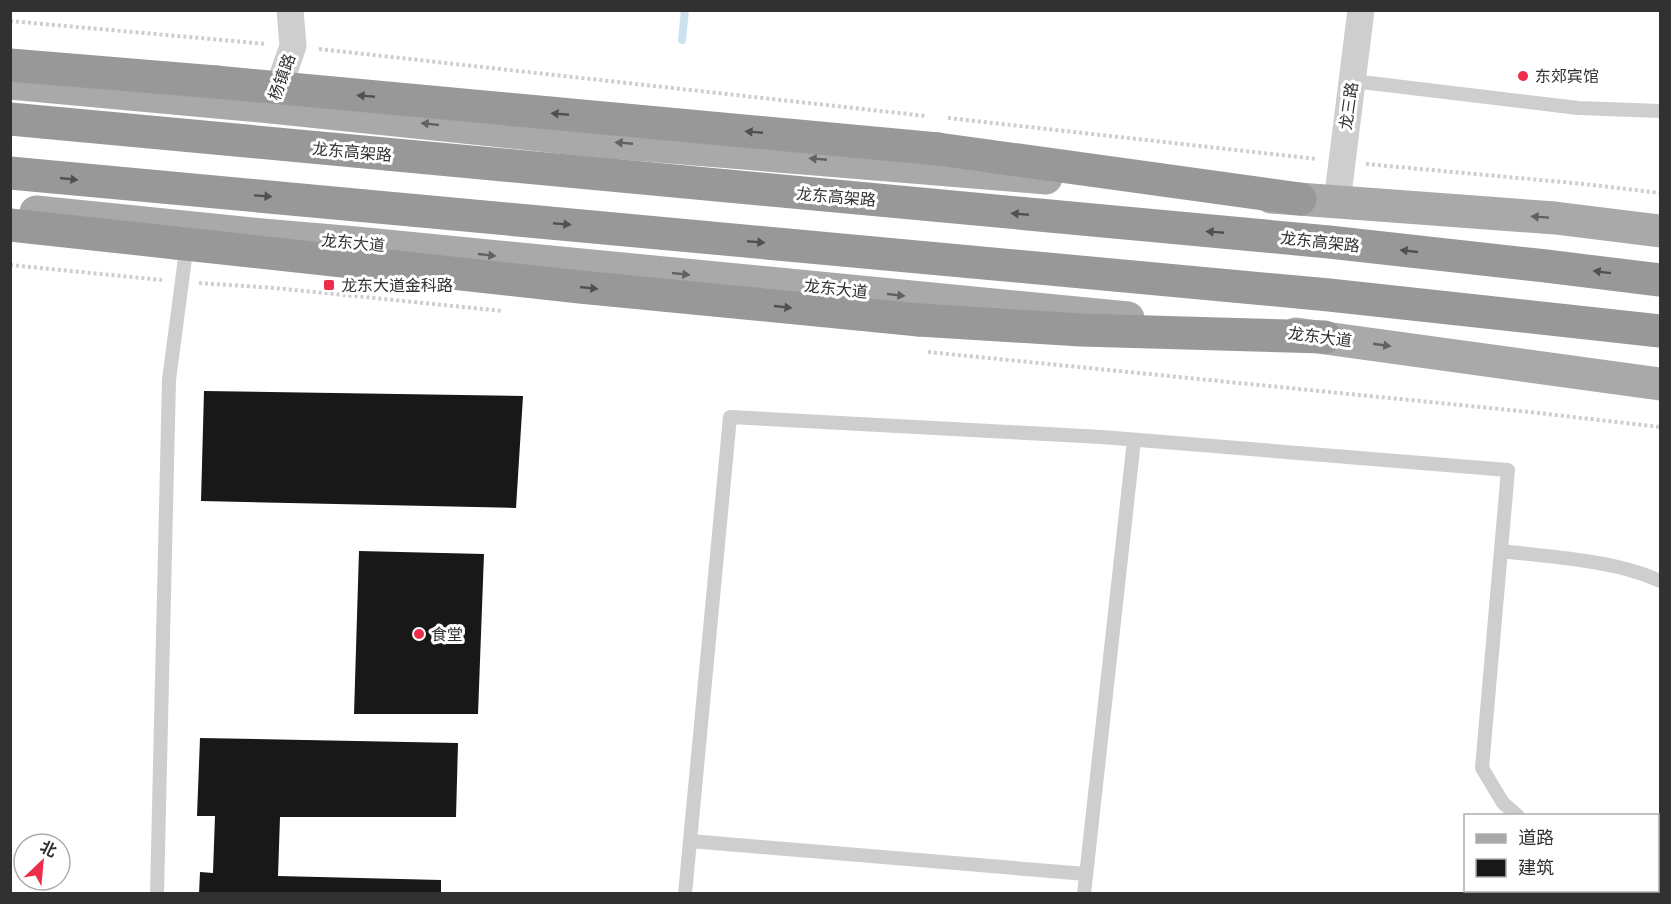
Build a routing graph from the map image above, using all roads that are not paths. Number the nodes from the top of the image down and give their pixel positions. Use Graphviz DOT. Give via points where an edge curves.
graph roads {
  1 [pos="290,10"];
  2 [pos="1361,10"];
  3 [pos="10,66"];
  4 [pos="1353,81"];
  5 [pos="10,83"];
  6 [pos="271,108"];
  7 [pos="1660,111"];
  8 [pos="10,119"];
  9 [pos="10,173"];
  10 [pos="1300,199"];
  11 [pos="1337,202"];
  12 [pos="10,209"];
  13 [pos="10,225"];
  14 [pos="189,227"];
  15 [pos="1660,231"];
  16 [pos="1660,280"];
  17 [pos="1660,331"];
  18 [pos="1325,337"];
  19 [pos="1660,384"];
  20 [pos="1134,440"];
  21 [pos="1501,551"];
  22 [pos="1660,581"];
  23 [pos="1516,814"];
  24 [pos="690,841"];
  25 [pos="1086,874"];
  26 [pos="157,894"];
  27 [pos="685,894"];
  28 [pos="1084,894"];
  1 -- 6 [label="street, 杨镇路" via="293,46"];
  2 -- 4 [label="street, 龙三路"];
  10 -- 3 [label="highway, one-way, bridge" via="938,149"];
  4 -- 7 [label="lane" via="1578,108"];
  4 -- 11 [label="street, 龙三路"];
  5 -- 6 [label="main road"];
  10 -- 6 [label="main road, one-way" via="597,141"];
  16 -- 8 [label="highway, 龙东高架路, one-way, bridge" via="1329,242"];
  9 -- 17 [label="highway, one-way, bridge" via="1329,295"];
  10 -- 11 [label="main road"];
  15 -- 11 [label="main road, one-way" via="1555,218"];
  12 -- 14 [label="main road, 龙东大道"];
  13 -- 18 [label="highway, one-way, bridge" via="920,320 1081,330"];
  14 -- 18 [label="main road, 龙东大道, one-way"];
  14 -- 26 [label="lane" via="169,380"];
  18 -- 19 [label="main road, 龙东大道, one-way"];
  20 -- 21 [label="lane" via="1508,471"];
  20 -- 24 [label="lane" via="730,417"];
  20 -- 25 [label="lane"];
  21 -- 22 [label="lane" via="1617,568"];
  21 -- 23 [label="lane" via="1482,768 1503,803"];
  24 -- 25 [label="lane"];
  24 -- 27 [label="lane"];
  25 -- 28 [label="lane"];
}
